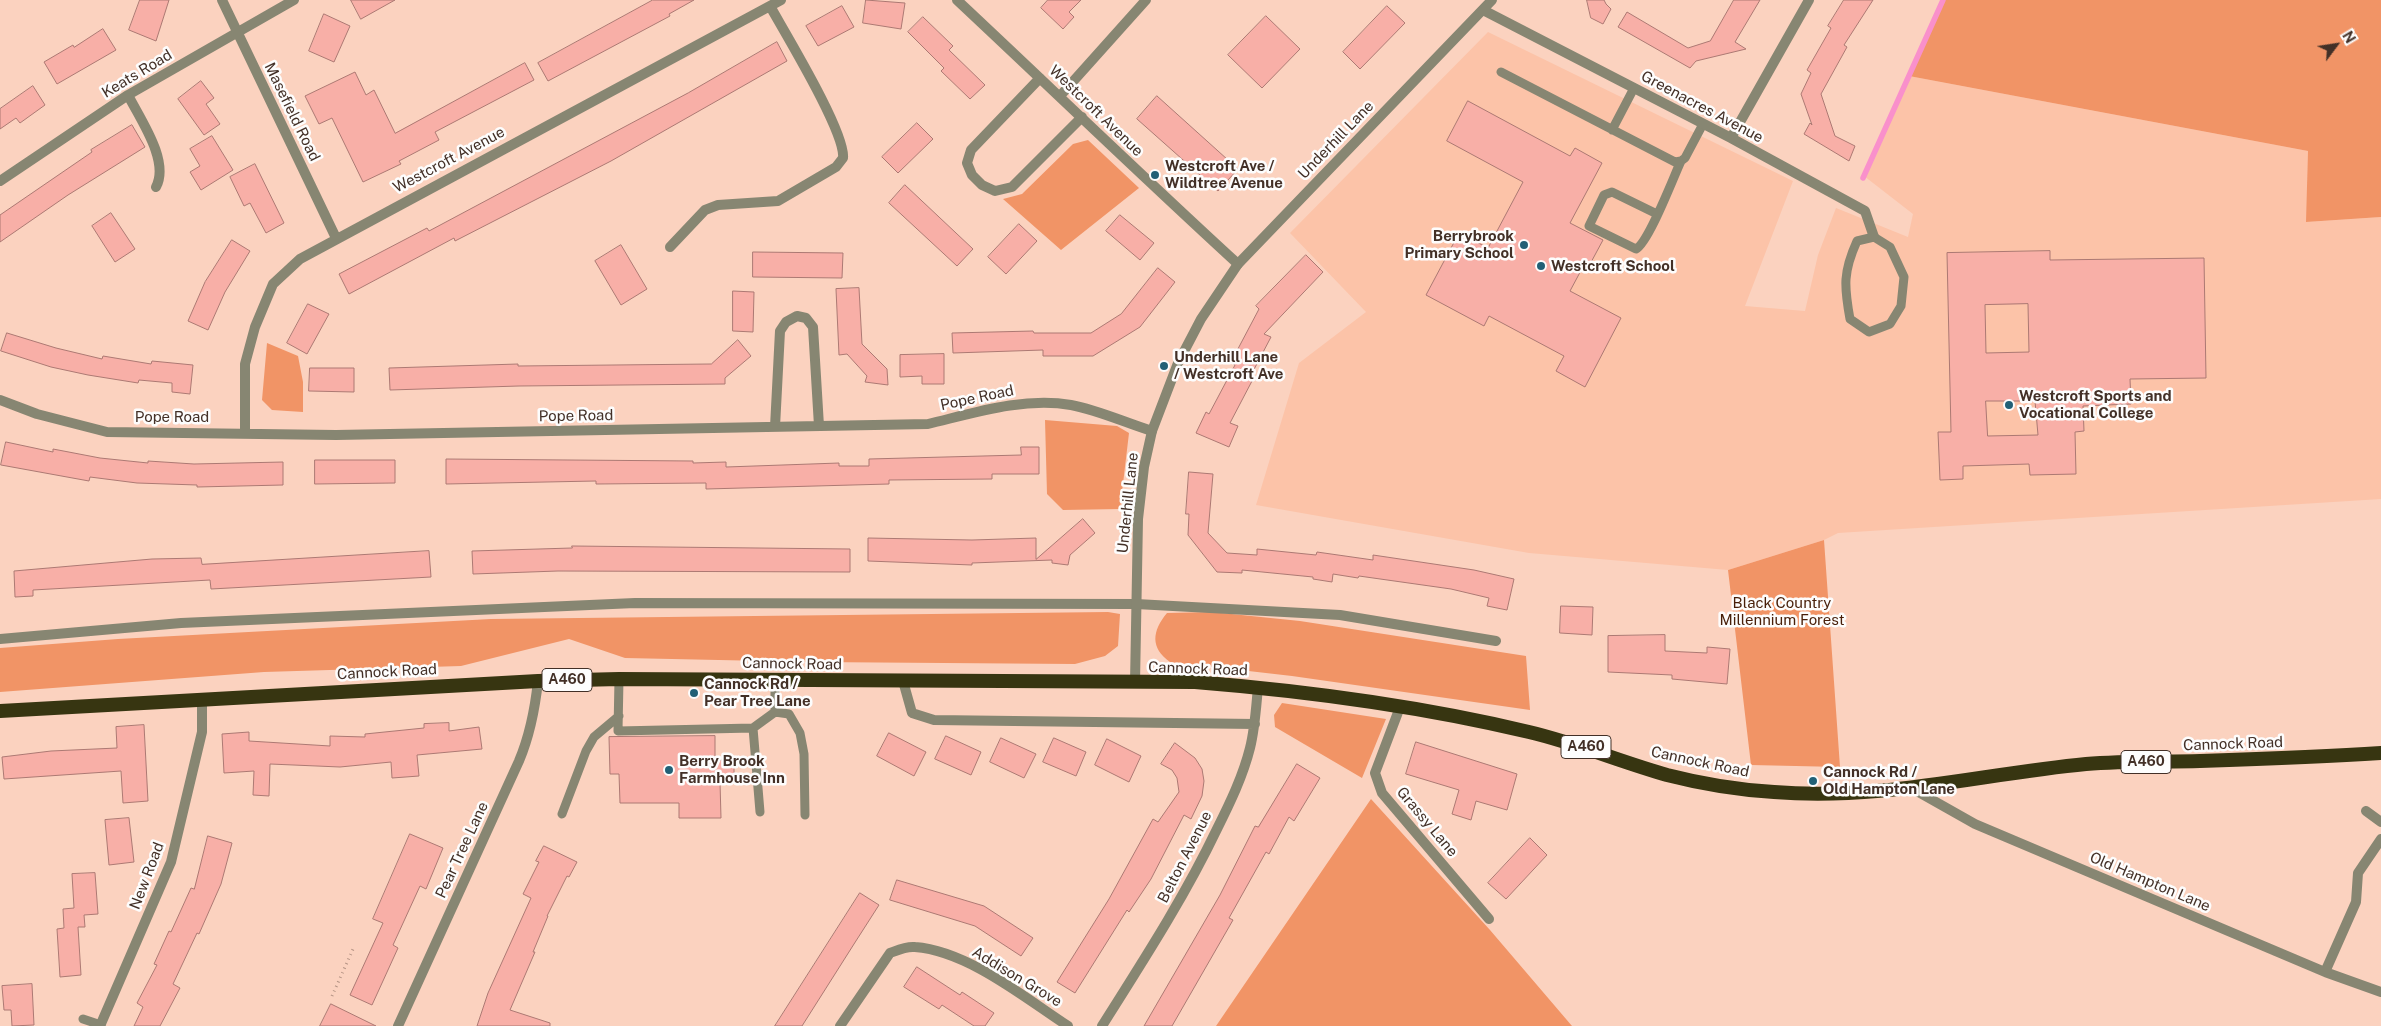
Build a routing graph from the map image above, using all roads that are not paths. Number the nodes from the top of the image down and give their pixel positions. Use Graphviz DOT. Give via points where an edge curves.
graph roads {
  1 [pos="222,0"];
  2 [pos="294,0"];
  3 [pos="782,0"];
  4 [pos="957,0"];
  5 [pos="1146,0"];
  6 [pos="1492,0"];
  7 [pos="1808,0"];
  8 [pos="770,6"];
  9 [pos="1483,10"];
  10 [pos="237,31"];
  11 [pos="1501,72"];
  12 [pos="1040,78"];
  13 [pos="1634,88"];
  14 [pos="128,95"];
  15 [pos="1060,96"];
  16 [pos="1082,117"];
  17 [pos="1703,124"];
  18 [pos="1612,130"];
  19 [pos="1730,138"];
  20 [pos="1681,161"];
  21 [pos="0,181"];
  22 [pos="156,187"];
  23 [pos="1657,214"];
  24 [pos="1874,237"];
  25 [pos="336,238"];
  26 [pos="670,247"];
  27 [pos="1238,264"];
  28 [pos="0,400"];
  29 [pos="819,426"];
  30 [pos="775,427"];
  31 [pos="1152,431"];
  32 [pos="245,432"];
  33 [pos="1136,604"];
  34 [pos="0,639"];
  35 [pos="1496,641"];
  36 [pos="619,679"];
  37 [pos="775,680"];
  38 [pos="538,681"];
  39 [pos="902,681"];
  40 [pos="1135,683"];
  41 [pos="1258,687"];
  42 [pos="202,699"];
  43 [pos="1400,707"];
  44 [pos="0,711"];
  45 [pos="775,712"];
  46 [pos="619,716"];
  47 [pos="1255,724"];
  48 [pos="753,728"];
  49 [pos="2381,753"];
  50 [pos="1913,789"];
  51 [pos="2366,811"];
  52 [pos="760,812"];
  53 [pos="562,814"];
  54 [pos="805,815"];
  55 [pos="2381,822"];
  56 [pos="2381,839"];
  57 [pos="1489,918"];
  58 [pos="2325,972"];
  59 [pos="2381,992"];
  60 [pos="82,1019"];
  61 [pos="100,1025"];
  62 [pos="398,1026"];
  63 [pos="840,1026"];
  64 [pos="1068,1026"];
  65 [pos="1102,1026"];
  1 -- 10 [label="street, Masefield Road"];
  2 -- 10 [label="street, Keats Road"];
  3 -- 8 [label="street, Westcroft Avenue"];
  4 -- 12 [label="street, Westcroft Avenue"];
  5 -- 15 [label="street"];
  6 -- 9 [label="street, Underhill Lane"];
  7 -- 19 [label="street"];
  8 -- 25 [label="street, Westcroft Avenue"];
  8 -- 26 [label="street" via="826,108 841,142 842,158 836,167 778,201 718,205 704,210"];
  9 -- 13 [label="street, Greenacres Avenue"];
  9 -- 27 [label="street, Underhill Lane"];
  10 -- 14 [label="street, Keats Road"];
  10 -- 25 [label="street, Masefield Road"];
  11 -- 18 [label="lane"];
  12 -- 15 [label="street, Westcroft Avenue"];
  12 -- 16 [label="street" via="972,150 967,163 972,175 982,185 996,191 1012,187"];
  13 -- 17 [label="street, Greenacres Avenue"];
  13 -- 18 [label="lane"];
  14 -- 21 [label="street, Keats Road"];
  14 -- 22 [label="street" via="159,158 160,179"];
  15 -- 16 [label="street, Westcroft Avenue"];
  16 -- 27 [label="street, Westcroft Avenue"];
  17 -- 19 [label="street, Greenacres Avenue"];
  17 -- 20 [label="lane"];
  18 -- 20 [label="lane" via="1675,162"];
  19 -- 24 [label="street, Greenacres Avenue" via="1866,211"];
  20 -- 23 [label="lane"];
  23 -- 23 [label="lane" via="1645,240 1636,249 1589,226 1604,195 1612,192"];
  24 -- 24 [label="lane" via="1857,241 1848,261 1844,288 1850,319 1869,332 1890,324 1900,306 1904,277 1890,247"];
  25 -- 32 [label="street, Westcroft Avenue" via="300,259 273,284 255,327 245,364"];
  27 -- 31 [label="street, Underhill Lane" via="1178,363"];
  28 -- 32 [label="street, Pope Road" via="37,414 107,432"];
  29 -- 30 [label="street, Pope Road"];
  29 -- 30 [label="street" via="813,327 806,318 797,316 786,322 780,332"];
  29 -- 31 [label="street, Pope Road" via="928,424 1015,404 1046,404 1071,405"];
  30 -- 32 [label="street, Pope Road" via="336,435"];
  31 -- 33 [label="street, Underhill Lane" via="1138,519"];
  33 -- 34 [label="street" via="635,602 181,623"];
  33 -- 35 [label="street" via="1340,615"];
  33 -- 40 [label="street, Underhill Lane"];
  36 -- 37 [label="highway, Cannock Road / A460"];
  36 -- 38 [label="highway, Cannock Road / A460"];
  36 -- 46 [label="lane"];
  37 -- 39 [label="highway, Cannock Road / A460"];
  37 -- 45 [label="lane"];
  38 -- 42 [label="highway, Cannock Road / A460"];
  38 -- 62 [label="street, Pear Tree Lane" via="533,720 520,761"];
  39 -- 40 [label="highway, Cannock Road / A460"];
  39 -- 47 [label="street" via="912,713 934,720"];
  40 -- 41 [label="highway, Cannock Road / A460" via="1196,682"];
  41 -- 43 [label="highway, Cannock Road / A460"];
  41 -- 47 [label="street, Belton Avenue"];
  42 -- 44 [label="highway, Cannock Road / A460"];
  42 -- 61 [label="street, New Road" via="202,732 171,862"];
  43 -- 50 [label="highway, Cannock Road / A460" via="1529,732 1711,784 1825,795"];
  43 -- 57 [label="street, Grassy Lane" via="1375,773 1382,793"];
  45 -- 48 [label="lane"];
  45 -- 54 [label="lane" via="789,714 800,733 804,754"];
  46 -- 48 [label="lane" via="618,732"];
  46 -- 53 [label="lane" via="594,737"];
  47 -- 65 [label="street, Belton Avenue" via="1243,771 1192,881"];
  48 -- 52 [label="lane"];
  49 -- 50 [label="highway, Cannock Road / A460" via="2086,764"];
  50 -- 58 [label="street, Old Hampton Lane" via="1975,824"];
  51 -- 55 [label="street"];
  56 -- 58 [label="street" via="2358,873 2356,902"];
  58 -- 59 [label="street, Old Hampton Lane"];
  60 -- 61 [label="lane"];
  63 -- 64 [label="street, Addison Grove" via="890,954 901,948 914,947 955,958 983,972"];
}
